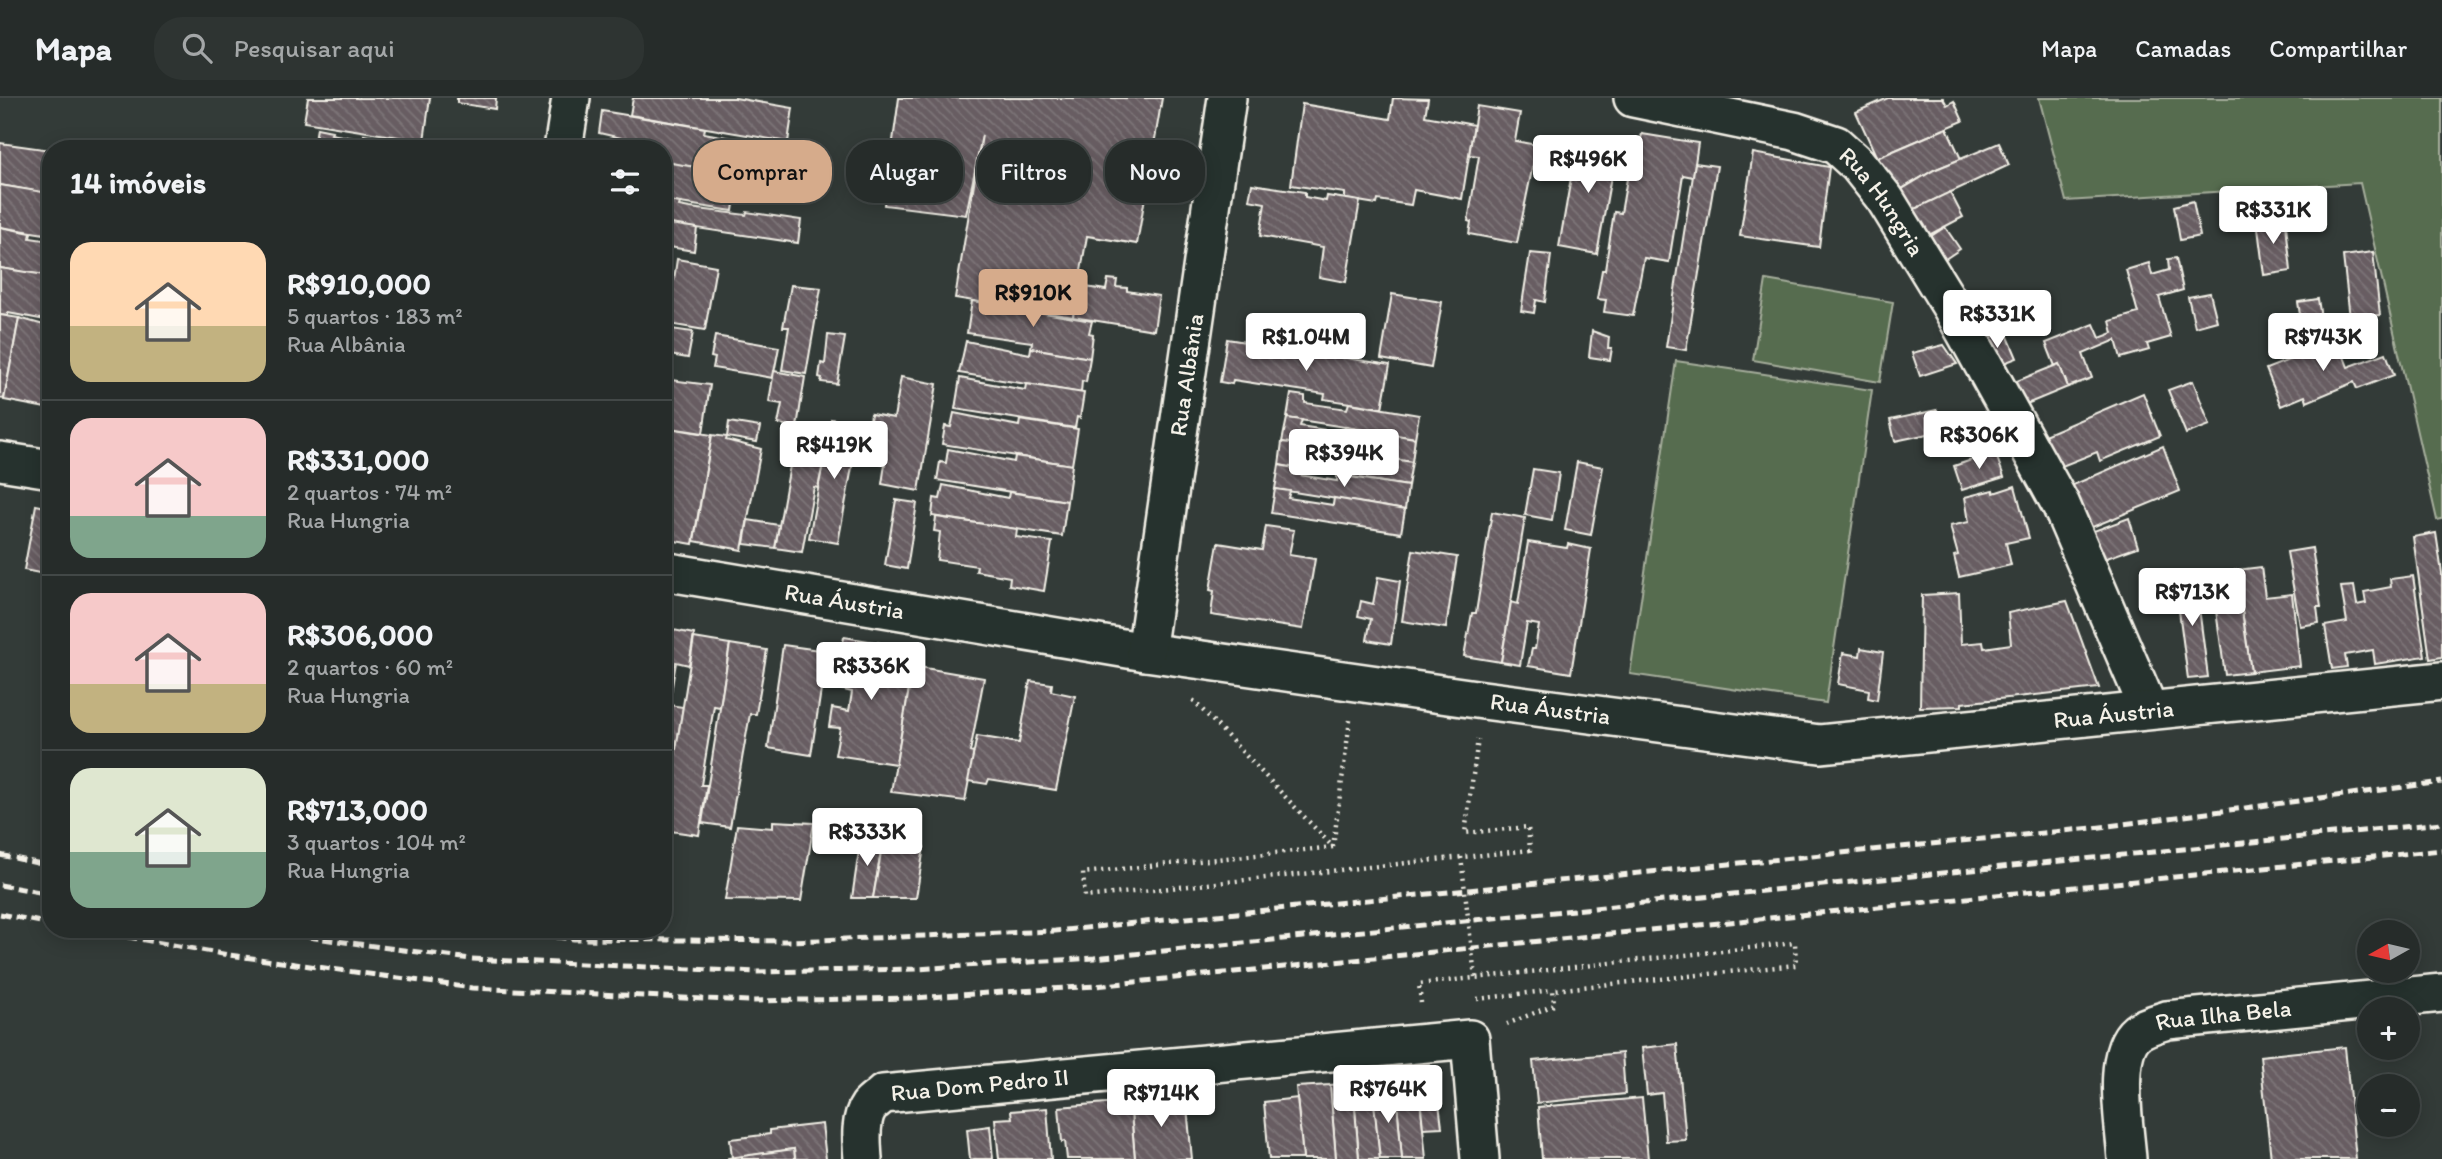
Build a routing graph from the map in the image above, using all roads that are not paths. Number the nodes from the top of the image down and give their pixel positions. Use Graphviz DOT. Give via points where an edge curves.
graph roads {
  1 [pos="571,98"];
  2 [pos="1227,98"];
  3 [pos="1633,98"];
  4 [pos="564,140"];
  5 [pos="0,461"];
  6 [pos="42,468"];
  7 [pos="672,573"];
  8 [pos="1146,652"];
  9 [pos="2442,681"];
  10 [pos="2149,710"];
  11 [pos="2442,993"];
  12 [pos="863,1159"];
  13 [pos="1480,1159"];
  14 [pos="2127,1159"];
  1 -- 4 [label="street"];
  2 -- 8 [label="street, Rua Albânia"];
  3 -- 10 [label="street, Rua Hungria" via="1794,131 1836,145 1858,165 1885,199 1952,308 2061,505"];
  5 -- 6 [label="street"];
  7 -- 8 [label="street, Rua Áustria"];
  8 -- 10 [label="street, Rua Áustria" via="1820,744"];
  9 -- 10 [label="street, Rua Áustria"];
  11 -- 14 [label="street, Rua Ilha Bela" via="2167,1020 2137,1032 2127,1045 2122,1066"];
  12 -- 13 [label="street, Rua Dom Pedro II" via="861,1136 869,1106 883,1094 1470,1040"];
}
